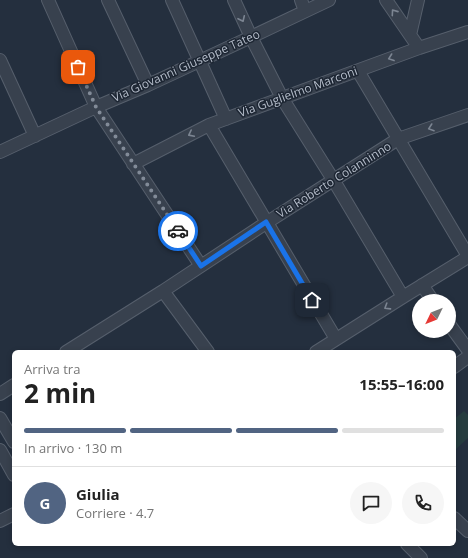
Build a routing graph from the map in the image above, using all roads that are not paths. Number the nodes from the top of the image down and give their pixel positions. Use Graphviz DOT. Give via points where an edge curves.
graph roads {
  1 [pos="48,0"];
  2 [pos="108,0"];
  3 [pos="172,0"];
  4 [pos="234,0"];
  5 [pos="329,0"];
  6 [pos="386,0"];
  7 [pos="418,0"];
  8 [pos="303,6"];
  9 [pos="468,32"];
  10 [pos="410,35"];
  11 [pos="251,37"];
  12 [pos="420,48"];
  13 [pos="0,60"];
  14 [pos="200,60"];
  15 [pos="358,70"];
  16 [pos="148,85"];
  17 [pos="282,98"];
  18 [pos="96,107"];
  19 [pos="468,116"];
  20 [pos="226,120"];
  21 [pos="209,125"];
  22 [pos="35,136"];
  23 [pos="398,139"];
  24 [pos="0,152"];
  25 [pos="133,164"];
  26 [pos="334,181"];
  27 [pos="266,222"];
  28 [pos="468,257"];
  29 [pos="201,266"];
  30 [pos="422,285"];
  31 [pos="163,291"];
  32 [pos="428,294"];
  33 [pos="403,297"];
  34 [pos="456,332"];
  35 [pos="336,339"];
  36 [pos="466,344"];
  37 [pos="69,350"];
  38 [pos="207,350"];
  39 [pos="319,350"];
  40 [pos="468,357"];
  41 [pos="456,366"];
  42 [pos="12,386"];
  43 [pos="0,394"];
  44 [pos="0,418"];
  45 [pos="12,439"];
  46 [pos="0,450"];
  47 [pos="12,471"];
  48 [pos="12,515"];
  49 [pos="456,520"];
  50 [pos="0,522"];
  51 [pos="468,531"];
  52 [pos="409,546"];
  53 [pos="421,558"];
  1 -- 18 [label="street"];
  2 -- 16 [label="street"];
  3 -- 14 [label="street"];
  4 -- 11 [label="street, one-way"];
  5 -- 8 [label="street, Via Giovanni Giuseppe Tateo"];
  10 -- 6 [label="street, one-way"];
  7 -- 10 [label="street"];
  8 -- 11 [label="street, Via Giovanni Giuseppe Tateo"];
  9 -- 12 [label="street, Via Guglielmo Marconi"];
  10 -- 12 [label="street"];
  11 -- 14 [label="street, Via Giovanni Giuseppe Tateo"];
  11 -- 17 [label="street"];
  12 -- 15 [label="street, Via Guglielmo Marconi, one-way"];
  13 -- 22 [label="street"];
  14 -- 16 [label="street, Via Giovanni Giuseppe Tateo"];
  14 -- 20 [label="street"];
  15 -- 17 [label="street, Via Guglielmo Marconi"];
  15 -- 23 [label="street"];
  16 -- 18 [label="street, Via Giovanni Giuseppe Tateo"];
  17 -- 20 [label="street, Via Guglielmo Marconi"];
  17 -- 26 [label="street"];
  18 -- 22 [label="street, Via Giovanni Giuseppe Tateo"];
  18 -- 25 [label="street"];
  19 -- 23 [label="street, Via Roberto Colanninno, one-way"];
  20 -- 21 [label="street, Via Guglielmo Marconi"];
  21 -- 25 [label="street, Via Guglielmo Marconi, one-way"];
  21 -- 27 [label="street"];
  22 -- 24 [label="street, Via Giovanni Giuseppe Tateo"];
  23 -- 26 [label="street, Via Roberto Colanninno"];
  23 -- 28 [label="street"];
  25 -- 29 [label="street"];
  26 -- 27 [label="street, Via Roberto Colanninno"];
  26 -- 33 [label="street"];
  27 -- 29 [label="street, Via Roberto Colanninno"];
  27 -- 35 [label="street"];
  28 -- 30 [label="street"];
  29 -- 31 [label="street, Via Roberto Colanninno"];
  30 -- 32 [label="street"];
  30 -- 33 [label="street"];
  31 -- 37 [label="street, Via Roberto Colanninno"];
  31 -- 38 [label="street"];
  33 -- 35 [label="street, one-way"];
  34 -- 36 [label="street"];
  35 -- 39 [label="street"];
  40 -- 41 [label="street"];
  42 -- 43 [label="street"];
  44 -- 45 [label="street"];
  46 -- 47 [label="street"];
  48 -- 50 [label="street"];
  49 -- 51 [label="street"];
  52 -- 53 [label="street"];
}
